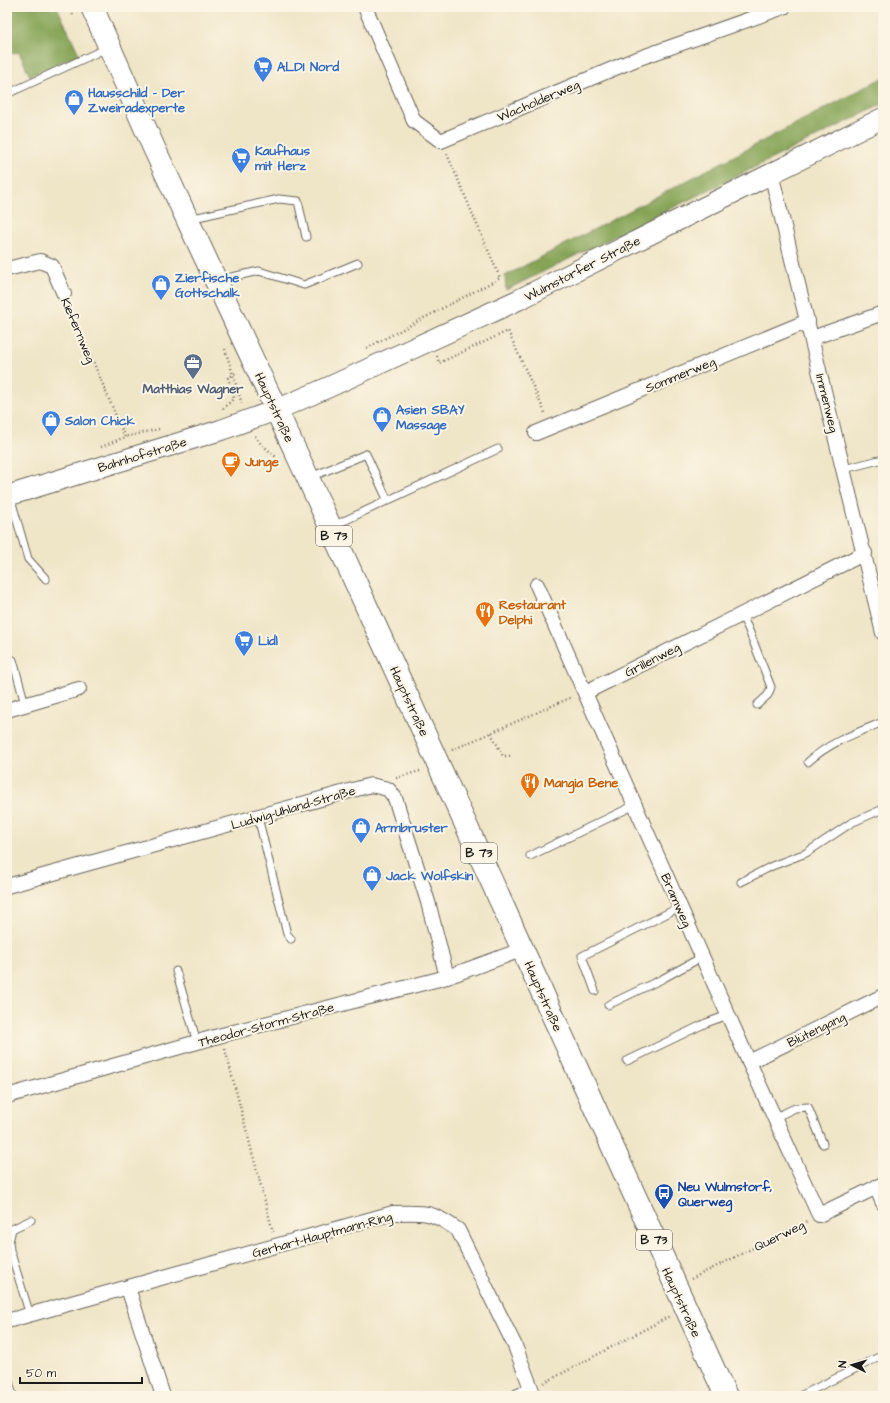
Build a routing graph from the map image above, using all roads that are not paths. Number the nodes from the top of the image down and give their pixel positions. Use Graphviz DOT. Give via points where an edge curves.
graph roads {
  1 [pos="92,7"];
  2 [pos="365,7"];
  3 [pos="784,7"];
  4 [pos="109,47"];
  5 [pos="7,94"];
  6 [pos="883,118"];
  7 [pos="771,173"];
  8 [pos="187,219"];
  9 [pos="306,237"];
  10 [pos="358,263"];
  11 [pos="7,269"];
  12 [pos="216,280"];
  13 [pos="64,294"];
  14 [pos="883,313"];
  15 [pos="808,321"];
  16 [pos="812,338"];
  17 [pos="276,410"];
  18 [pos="536,432"];
  19 [pos="498,449"];
  20 [pos="883,460"];
  21 [pos="844,469"];
  22 [pos="308,478"];
  23 [pos="9,496"];
  24 [pos="388,501"];
  25 [pos="331,527"];
  26 [pos="865,553"];
  27 [pos="46,579"];
  28 [pos="537,585"];
  29 [pos="741,614"];
  30 [pos="883,633"];
  31 [pos="7,656"];
  32 [pos="79,689"];
  33 [pos="586,692"];
  34 [pos="25,704"];
  35 [pos="757,705"];
  36 [pos="7,710"];
  37 [pos="883,722"];
  38 [pos="808,762"];
  39 [pos="636,805"];
  40 [pos="883,809"];
  41 [pos="258,817"];
  42 [pos="530,856"];
  43 [pos="740,882"];
  44 [pos="7,886"];
  45 [pos="680,907"];
  46 [pos="291,939"];
  47 [pos="524,949"];
  48 [pos="702,957"];
  49 [pos="176,972"];
  50 [pos="447,977"];
  51 [pos="595,991"];
  52 [pos="883,996"];
  53 [pos="608,1005"];
  54 [pos="728,1015"];
  55 [pos="196,1042"];
  56 [pos="628,1061"];
  57 [pos="749,1062"];
  58 [pos="7,1096"];
  59 [pos="774,1118"];
  60 [pos="823,1144"];
  61 [pos="879,1186"];
  62 [pos="883,1202"];
  63 [pos="819,1215"];
  64 [pos="31,1220"];
  65 [pos="128,1288"];
  66 [pos="30,1314"];
  67 [pos="7,1321"];
  68 [pos="883,1355"];
  69 [pos="7,1375"];
  70 [pos="532,1393"];
  71 [pos="13,1396"];
  72 [pos="163,1396"];
  73 [pos="518,1396"];
  74 [pos="726,1396"];
  75 [pos="800,1396"];
  1 -- 4 [label="main road, Hauptstraße / B 73"];
  2 -- 3 [label="street, Wacholderweg" via="414,121 441,141 634,60"];
  4 -- 5 [label="lane"];
  4 -- 8 [label="main road, Hauptstraße / B 73"];
  6 -- 7 [label="main road, Wulmstorfer Straße"];
  7 -- 15 [label="street, Immenweg"];
  7 -- 17 [label="main road, Wulmstorfer Straße" via="518,300"];
  8 -- 9 [label="lane" via="279,199 298,201"];
  8 -- 12 [label="main road, Hauptstraße / B 73"];
  10 -- 12 [label="lane" via="304,285 259,271"];
  11 -- 13 [label="street, Kiefernweg" via="40,261 52,266"];
  12 -- 17 [label="main road, Hauptstraße / B 73"];
  14 -- 16 [label="street"];
  15 -- 16 [label="street, Immenweg"];
  15 -- 18 [label="street, Sommerweg"];
  16 -- 21 [label="street, Immenweg"];
  17 -- 22 [label="main road, Hauptstraße / B 73"];
  17 -- 23 [label="main road, Bahnhofstraße" via="221,430"];
  19 -- 24 [label="lane"];
  20 -- 21 [label="lane"];
  21 -- 26 [label="street, Immenweg"];
  22 -- 24 [label="lane" via="366,454"];
  22 -- 25 [label="main road, Hauptstraße / B 73"];
  23 -- 27 [label="lane" via="28,559"];
  24 -- 25 [label="lane"];
  25 -- 47 [label="main road, Hauptstraße / B 73"];
  26 -- 29 [label="street, Grillenweg"];
  26 -- 30 [label="street, Immenweg"];
  28 -- 33 [label="street, Bramweg"];
  29 -- 33 [label="street, Grillenweg"];
  29 -- 35 [label="lane" via="771,687 768,695"];
  31 -- 34 [label="lane" via="13,660"];
  32 -- 34 [label="street"];
  33 -- 39 [label="street, Bramweg"];
  34 -- 36 [label="street"];
  37 -- 38 [label="lane" via="834,743"];
  39 -- 42 [label="lane"];
  39 -- 45 [label="street, Bramweg"];
  40 -- 43 [label="lane" via="851,823 806,853"];
  41 -- 44 [label="street, Ludwig-Uhland-Straße"];
  41 -- 46 [label="lane" via="287,934"];
  41 -- 50 [label="street, Ludwig-Uhland-Straße" via="371,785 388,789 395,798 428,902"];
  45 -- 48 [label="street, Bramweg"];
  45 -- 51 [label="lane" via="582,956"];
  47 -- 50 [label="street, Theodor-Storm-Straße"];
  47 -- 74 [label="main road, Hauptstraße / B 73"];
  48 -- 53 [label="lane"];
  48 -- 54 [label="street, Bramweg"];
  49 -- 55 [label="lane"];
  50 -- 55 [label="street, Theodor-Storm-Straße"];
  52 -- 57 [label="street, Blütengang"];
  54 -- 56 [label="lane" via="706,1022"];
  54 -- 57 [label="street, Bramweg"];
  55 -- 58 [label="street, Theodor-Storm-Straße"];
  57 -- 59 [label="street, Bramweg"];
  59 -- 60 [label="lane" via="794,1108 808,1107"];
  59 -- 63 [label="street, Bramweg"];
  61 -- 62 [label="street"];
  61 -- 63 [label="street, Querweg"];
  64 -- 66 [label="lane" via="12,1229 9,1242"];
  65 -- 66 [label="street, Gerhart-Hauptmann-Ring"];
  65 -- 70 [label="street, Gerhart-Hauptmann-Ring" via="393,1213 427,1212 458,1230 515,1346"];
  65 -- 72 [label="street"];
  66 -- 67 [label="street, Gerhart-Hauptmann-Ring"];
  68 -- 75 [label="lane"];
  69 -- 71 [label="lane"];
  70 -- 73 [label="street"];
}
